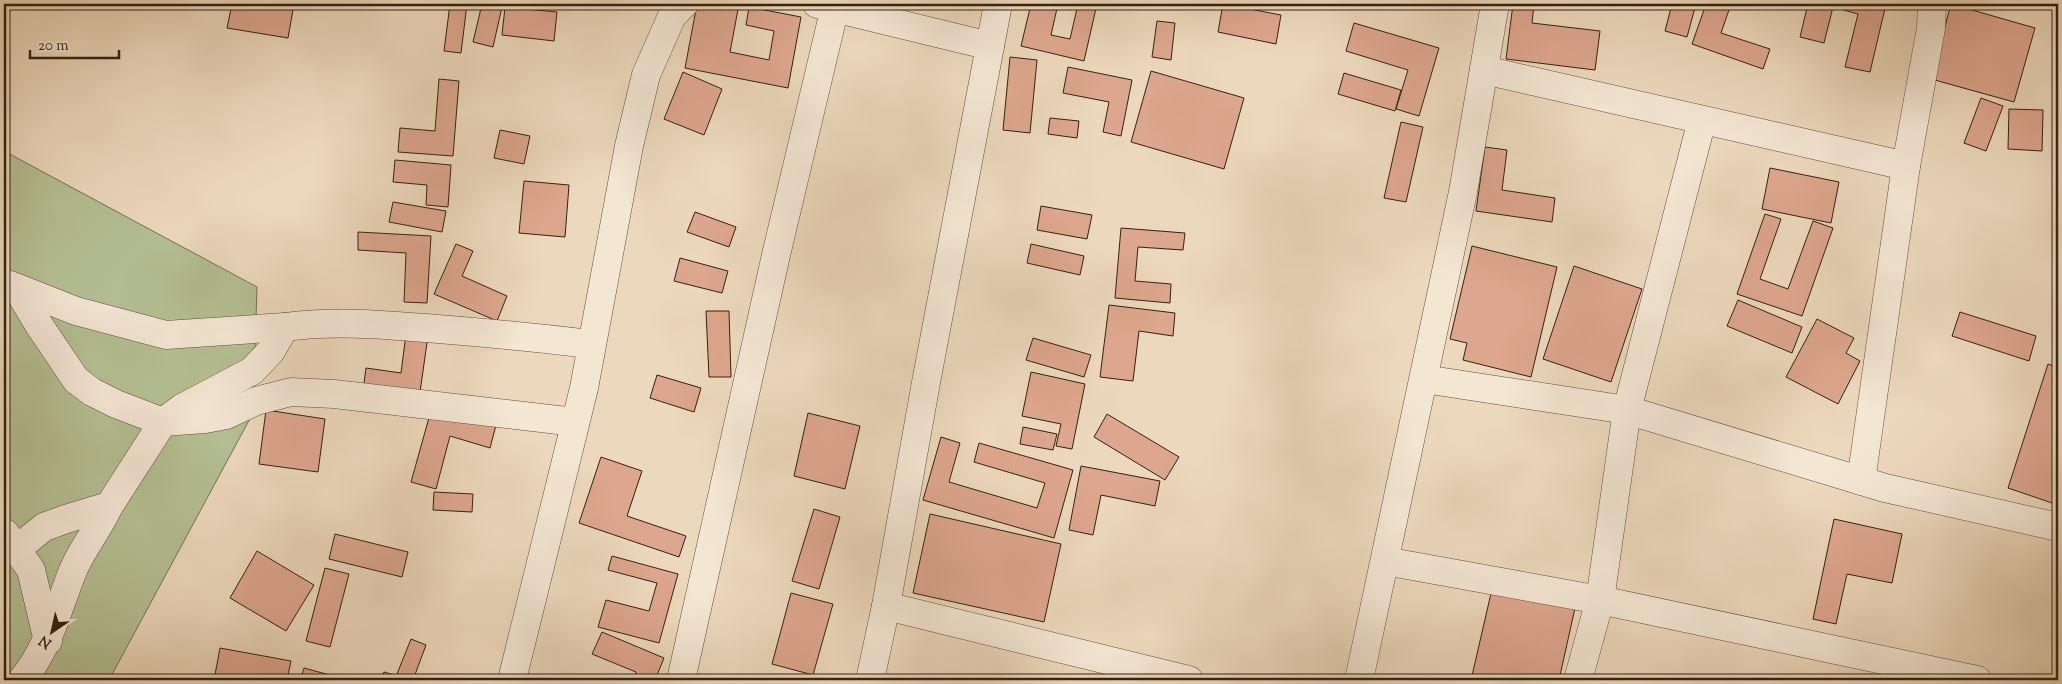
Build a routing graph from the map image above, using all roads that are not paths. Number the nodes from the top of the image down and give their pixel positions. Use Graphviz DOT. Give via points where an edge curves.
graph roads {
  1 [pos="684,4"];
  2 [pos="998,4"];
  3 [pos="1495,4"];
  4 [pos="1932,4"];
  5 [pos="826,5"];
  6 [pos="990,46"];
  7 [pos="1484,70"];
  8 [pos="1702,120"];
  9 [pos="1906,166"];
  10 [pos="10,285"];
  11 [pos="285,327"];
  12 [pos="590,344"];
  13 [pos="1424,379"];
  14 [pos="1627,410"];
  15 [pos="163,422"];
  16 [pos="575,422"];
  17 [pos="1861,481"];
  18 [pos="109,506"];
  19 [pos="2058,527"];
  20 [pos="7,544"];
  21 [pos="1385,561"];
  22 [pos="1600,600"];
  23 [pos="886,606"];
  24 [pos="48,641"];
  25 [pos="22,680"];
  26 [pos="512,680"];
  27 [pos="681,680"];
  28 [pos="870,680"];
  29 [pos="1189,680"];
  30 [pos="1360,680"];
  31 [pos="1578,680"];
  32 [pos="1977,680"];
  1 -- 12 [label="street" via="672,16 646,75"];
  2 -- 6 [label="street"];
  3 -- 7 [label="street"];
  4 -- 9 [label="street" via="1931,28"];
  5 -- 6 [label="street"];
  5 -- 27 [label="street" via="774,264"];
  6 -- 23 [label="street"];
  7 -- 8 [label="street"];
  7 -- 13 [label="street" via="1463,192"];
  8 -- 9 [label="street"];
  8 -- 14 [label="street"];
  9 -- 17 [label="street"];
  10 -- 11 [label="street" via="76,311 166,335"];
  10 -- 15 [label="street" via="76,380 116,404"];
  11 -- 12 [label="street" via="314,323 390,324"];
  11 -- 15 [label="street" via="271,351 252,371 182,408"];
  12 -- 16 [label="street"];
  13 -- 14 [label="street"];
  13 -- 21 [label="street"];
  14 -- 17 [label="street"];
  14 -- 22 [label="street"];
  15 -- 16 [label="street" via="226,415 256,401 291,392 334,394"];
  15 -- 18 [label="street"];
  16 -- 26 [label="street"];
  17 -- 19 [label="street"];
  18 -- 20 [label="street" via="66,519"];
  18 -- 24 [label="street" via="102,524 72,572"];
  20 -- 24 [label="street" via="31,570"];
  21 -- 22 [label="street"];
  21 -- 30 [label="street"];
  22 -- 31 [label="street"];
  22 -- 32 [label="street"];
  23 -- 28 [label="street"];
  23 -- 29 [label="street"];
  24 -- 25 [label="street"];
}
